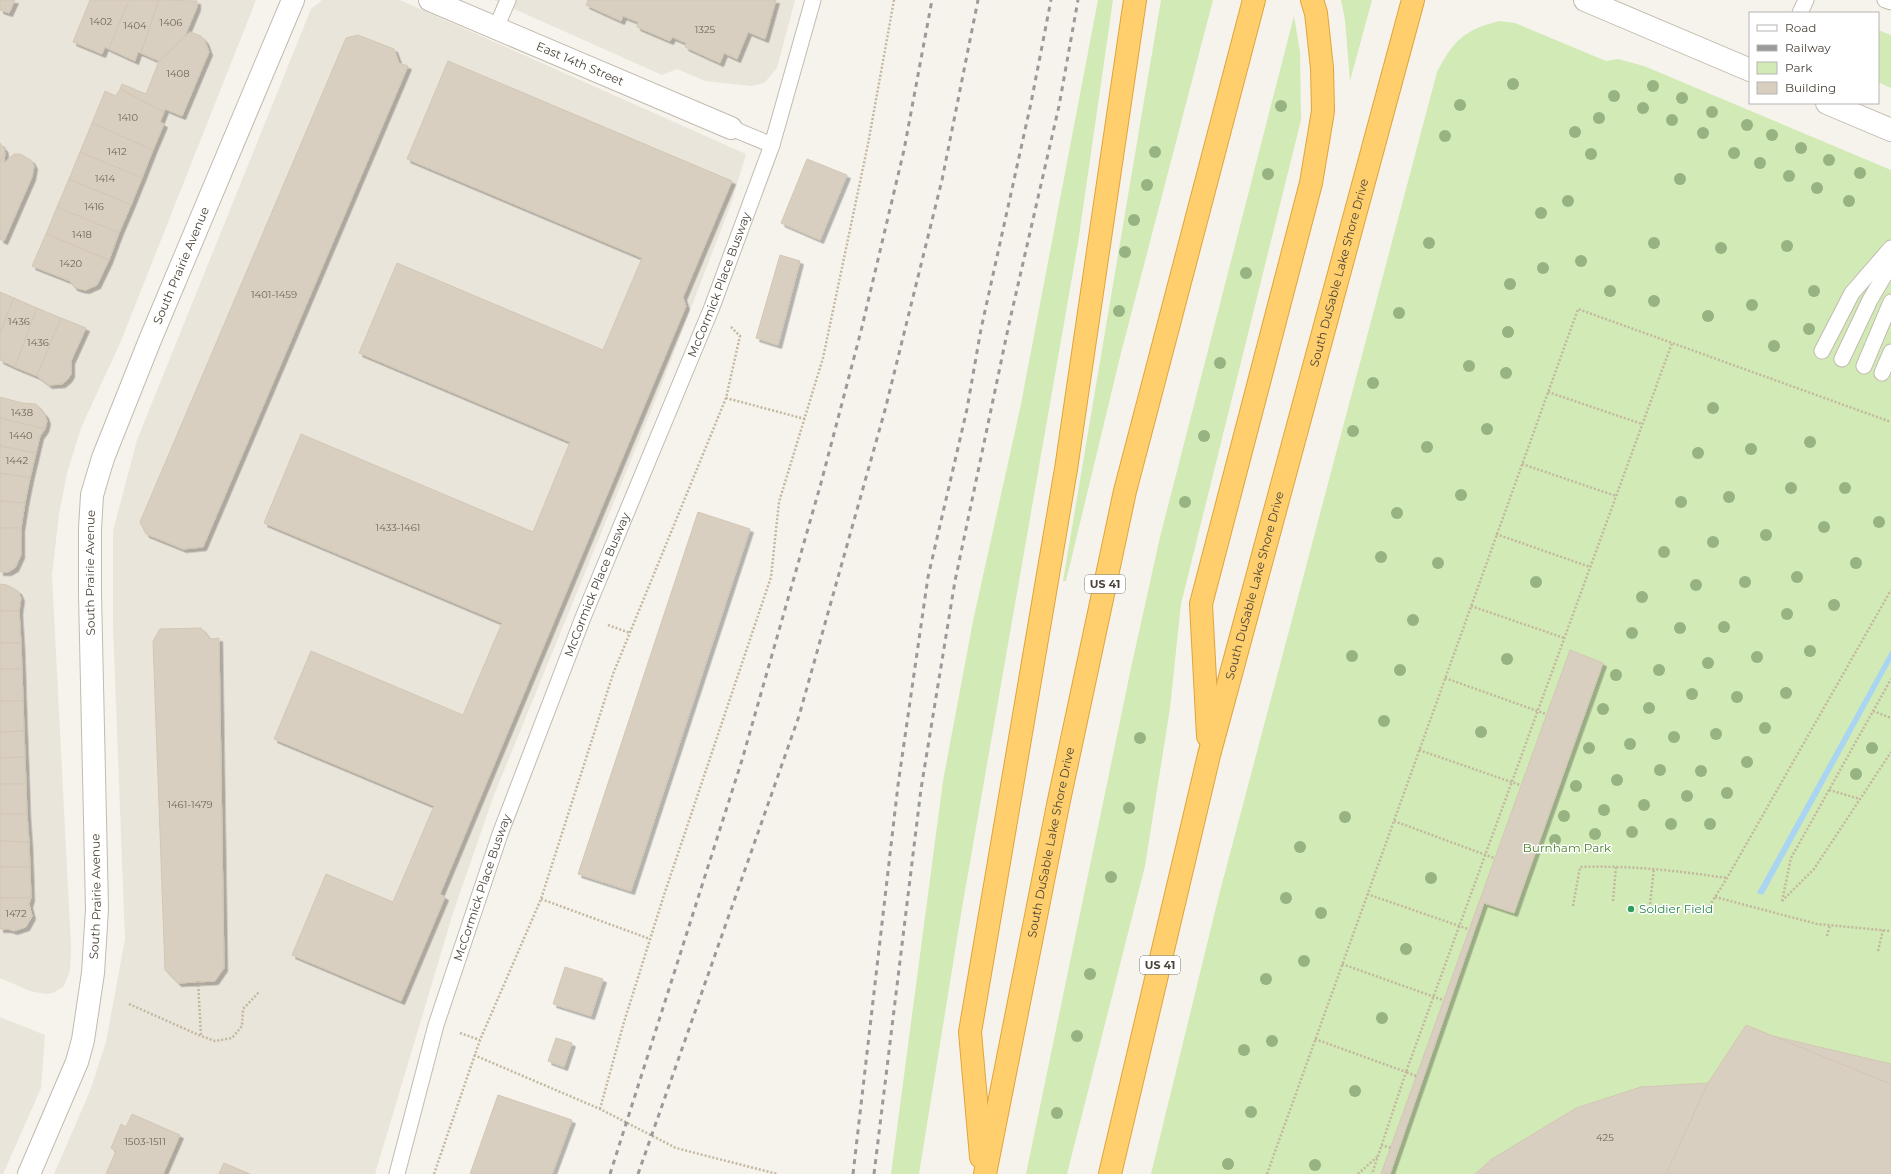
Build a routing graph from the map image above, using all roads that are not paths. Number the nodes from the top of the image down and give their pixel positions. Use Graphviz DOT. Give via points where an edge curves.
graph roads {
  1 [pos="293,0"];
  2 [pos="430,0"];
  3 [pos="508,0"];
  4 [pos="813,0"];
  5 [pos="1136,0"];
  6 [pos="1254,0"];
  7 [pos="1312,0"];
  8 [pos="1413,0"];
  9 [pos="1585,0"];
  10 [pos="1806,0"];
  11 [pos="1885,0"];
  12 [pos="1891,2"];
  13 [pos="1800,12"];
  14 [pos="496,28"];
  15 [pos="1749,70"];
  16 [pos="1829,104"];
  17 [pos="731,128"];
  18 [pos="1891,130"];
  19 [pos="772,145"];
  20 [pos="1891,248"];
  21 [pos="1891,264"];
  22 [pos="1891,302"];
  23 [pos="1822,351"];
  24 [pos="1891,352"];
  25 [pos="1842,359"];
  26 [pos="1864,366"];
  27 [pos="1882,373"];
  28 [pos="1209,755"];
  29 [pos="29,1174"];
  30 [pos="397,1174"];
  31 [pos="984,1174"];
  32 [pos="1110,1174"];
  1 -- 29 [label="street, South Prairie Avenue" via="147,348 103,458 92,495 90,594 97,909 93,973 83,1040 77,1062"];
  2 -- 14 [label="street, East 14th Street"];
  3 -- 14 [label="lane"];
  4 -- 19 [label="lane, McCormick Place Busway"];
  5 -- 31 [label="highway" via="1066,469 970,1032"];
  6 -- 31 [label="highway, South DuSable Lake Shore Drive / US 41" via="1125,491 1058,805"];
  7 -- 28 [label="highway" via="1316,13 1322,68 1323,111 1311,183 1201,604"];
  8 -- 28 [label="highway, South DuSable Lake Shore Drive / US 41"];
  9 -- 15 [label="street"];
  10 -- 13 [label="lane"];
  11 -- 12 [label="lane"];
  14 -- 17 [label="street, East 14th Street"];
  16 -- 18 [label="street"];
  17 -- 19 [label="lane"];
  19 -- 30 [label="lane, McCormick Place Busway" via="712,307 584,615 500,834 436,1025"];
  20 -- 23 [label="lane" via="1852,293"];
  21 -- 25 [label="lane" via="1870,300"];
  22 -- 26 [label="lane"];
  24 -- 27 [label="lane"];
  28 -- 32 [label="highway, South DuSable Lake Shore Drive / US 41"];
}
